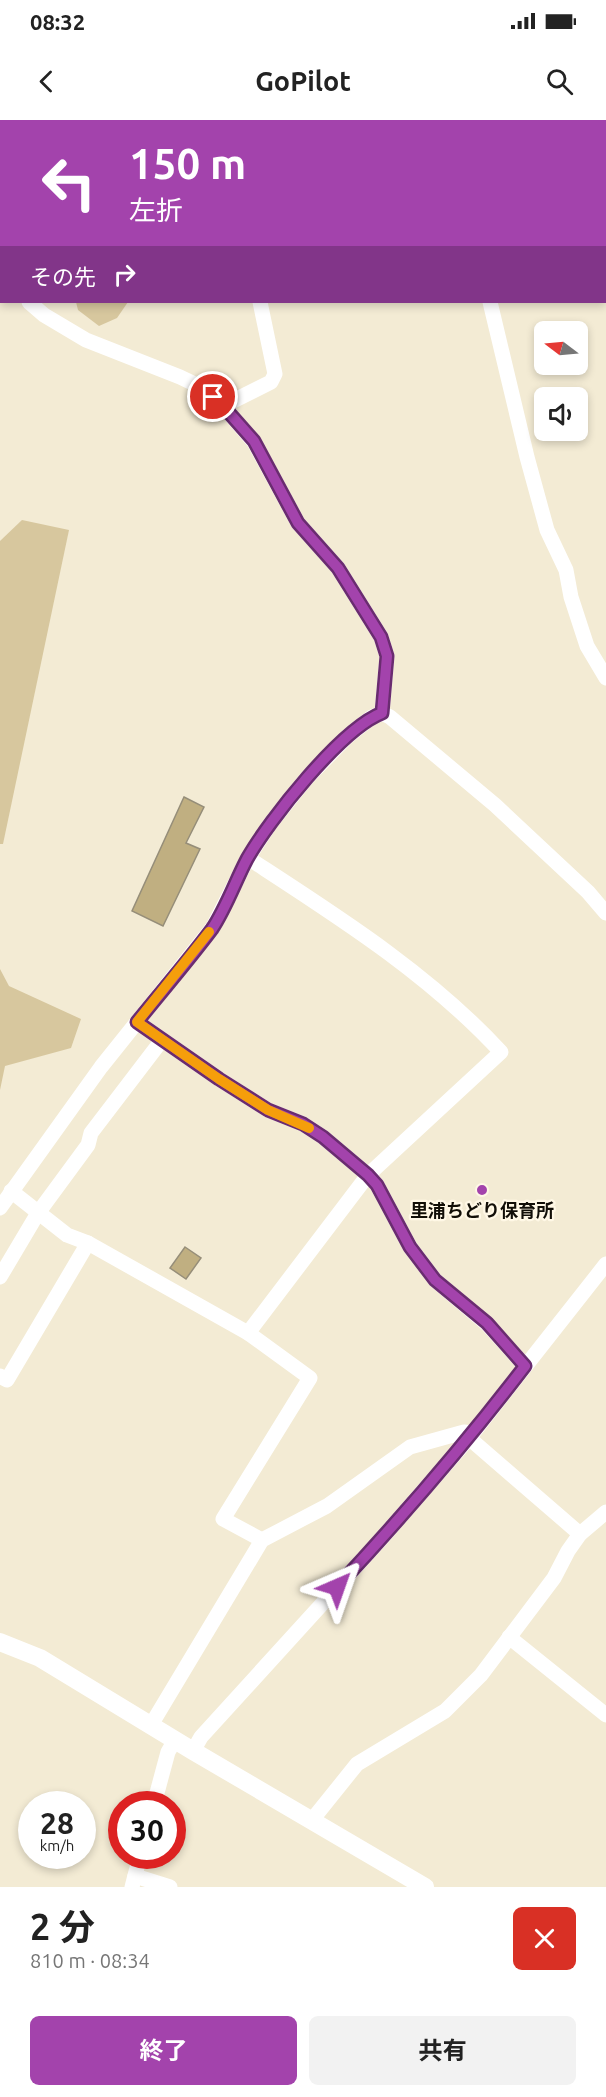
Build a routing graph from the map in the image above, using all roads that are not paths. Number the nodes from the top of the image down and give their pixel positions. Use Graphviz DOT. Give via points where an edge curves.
graph roads {
  1 [pos="30,303"];
  2 [pos="260,303"];
  3 [pos="490,303"];
  4 [pos="223,406"];
  5 [pos="606,678"];
  6 [pos="382,713"];
  7 [pos="248,858"];
  8 [pos="606,912"];
  9 [pos="137,1022"];
  10 [pos="162,1040"];
  11 [pos="368,1175"];
  12 [pos="11,1191"];
  13 [pos="0,1208"];
  14 [pos="38,1213"];
  15 [pos="88,1243"];
  16 [pos="606,1264"];
  17 [pos="0,1277"];
  18 [pos="248,1333"];
  19 [pos="525,1366"];
  20 [pos="0,1376"];
  21 [pos="471,1436"];
  22 [pos="606,1512"];
  23 [pos="580,1534"];
  24 [pos="262,1540"];
  25 [pos="509,1637"];
  26 [pos="0,1642"];
  27 [pos="606,1715"];
  28 [pos="151,1725"];
  29 [pos="175,1740"];
  30 [pos="193,1751"];
  31 [pos="158,1791"];
  32 [pos="312,1820"];
  33 [pos="134,1881"];
  34 [pos="170,1887"];
  35 [pos="425,1887"];
  1 -- 4 [label="street" via="86,340 188,381"];
  2 -- 4 [label="street" via="275,374 271,382"];
  3 -- 5 [label="street" via="547,530 566,570 587,646"];
  4 -- 6 [label="street" via="254,441 298,523 338,568 381,637 387,656"];
  6 -- 7 [label="street" via="348,736 306,779"];
  6 -- 8 [label="street" via="495,805"];
  7 -- 9 [label="street" via="213,927"];
  7 -- 11 [label="street" via="352,926 430,986 501,1052"];
  9 -- 10 [label="street"];
  9 -- 12 [label="street"];
  10 -- 11 [label="street" via="268,1110 323,1137"];
  10 -- 14 [label="street"];
  11 -- 18 [label="street"];
  11 -- 19 [label="street" via="410,1247 435,1280 487,1323"];
  12 -- 13 [label="street"];
  12 -- 14 [label="street"];
  14 -- 15 [label="street" via="67,1235"];
  14 -- 17 [label="street"];
  15 -- 18 [label="street"];
  15 -- 20 [label="street" via="7,1380"];
  16 -- 19 [label="street"];
  18 -- 24 [label="street" via="310,1378 223,1519"];
  19 -- 21 [label="street"];
  21 -- 23 [label="street"];
  21 -- 24 [label="street" via="464,1432 410,1447 327,1506"];
  21 -- 30 [label="street" via="201,1737"];
  22 -- 23 [label="street"];
  23 -- 25 [label="street" via="554,1578"];
  24 -- 28 [label="street"];
  25 -- 27 [label="street"];
  25 -- 32 [label="street" via="482,1675 445,1711 357,1764"];
  26 -- 28 [label="street" via="40,1658"];
  28 -- 29 [label="street"];
  29 -- 30 [label="street"];
  29 -- 31 [label="street"];
  30 -- 32 [label="street"];
  32 -- 35 [label="street"];
  33 -- 34 [label="street"];
}
